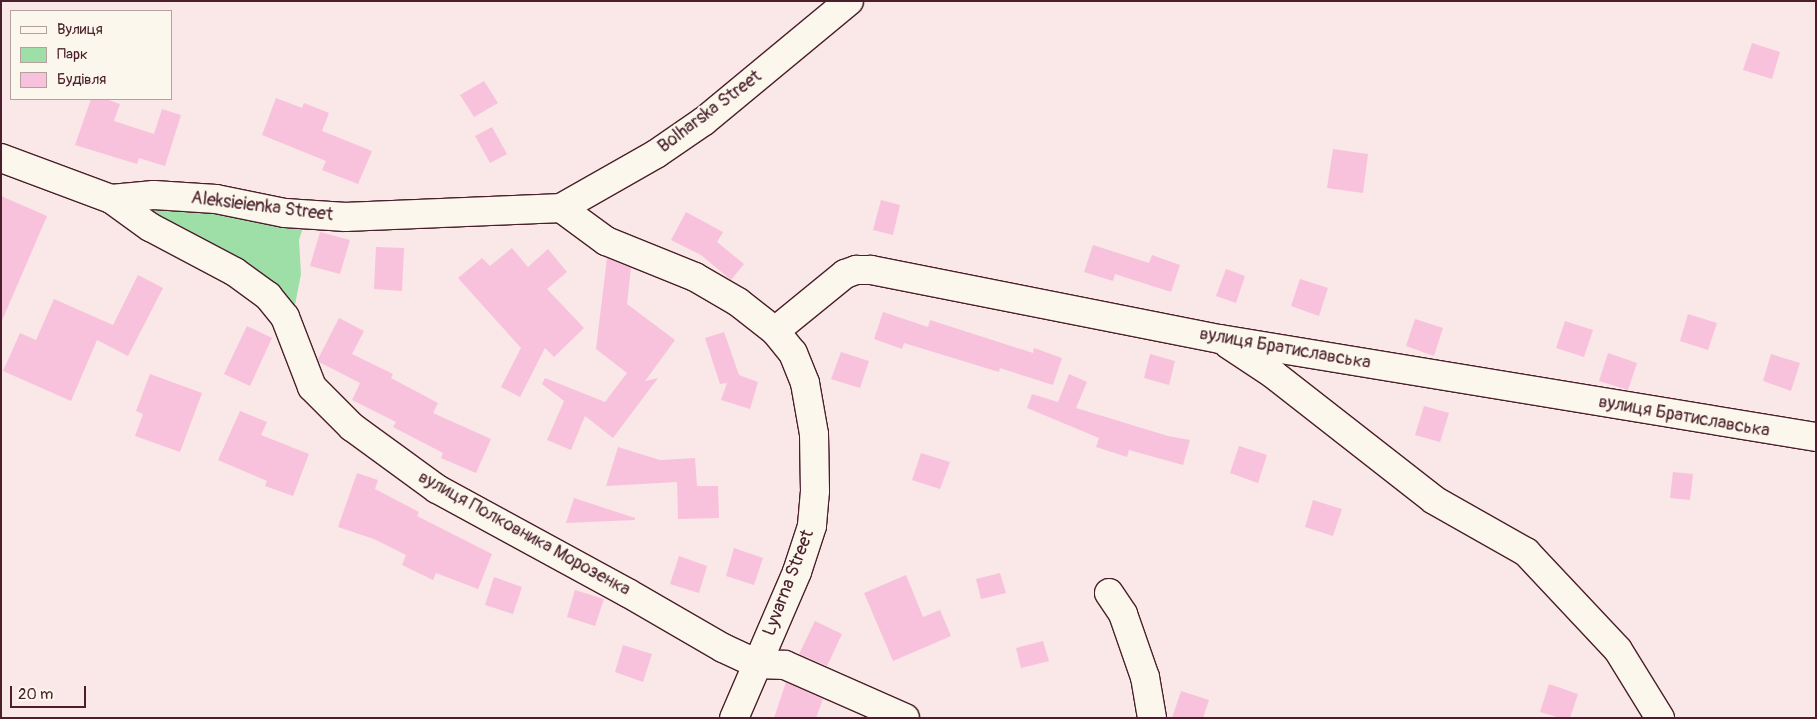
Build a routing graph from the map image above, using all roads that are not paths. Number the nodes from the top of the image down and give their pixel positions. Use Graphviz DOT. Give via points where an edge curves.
graph roads {
  1 [pos="849,1"];
  2 [pos="1,158"];
  3 [pos="111,200"];
  4 [pos="561,208"];
  5 [pos="775,331"];
  6 [pos="1220,339"];
  7 [pos="1816,437"];
  8 [pos="1109,593"];
  9 [pos="757,664"];
  10 [pos="734,718"];
  11 [pos="905,718"];
  12 [pos="1152,718"];
  13 [pos="1660,718"];
  1 -- 4 [label="street, Bolharska Street" via="704,121 656,154"];
  2 -- 3 [label="street, Aleksieienka Street"];
  3 -- 4 [label="street, Aleksieienka Street" via="154,195 216,199 285,213 346,217"];
  3 -- 9 [label="street, вулиця Полковника Морозенка" via="150,227 234,272 268,296 285,317 312,387 352,427 438,489"];
  4 -- 5 [label="street, Lyvarna Street" via="606,241 695,277 738,302"];
  5 -- 6 [label="street, вулиця Братиславська" via="845,274 871,270"];
  5 -- 9 [label="street, Lyvarna Street" via="793,353 804,384 814,434 815,490 812,526 806,548"];
  6 -- 7 [label="street, вулиця Братиславська"];
  6 -- 13 [label="street" via="1273,374 1434,500 1526,552 1618,650"];
  8 -- 12 [label="street" via="1123,614 1145,677"];
  9 -- 10 [label="street, Lyvarna Street"];
  9 -- 11 [label="street, вулиця Полковника Морозенка" via="785,665"];
}
